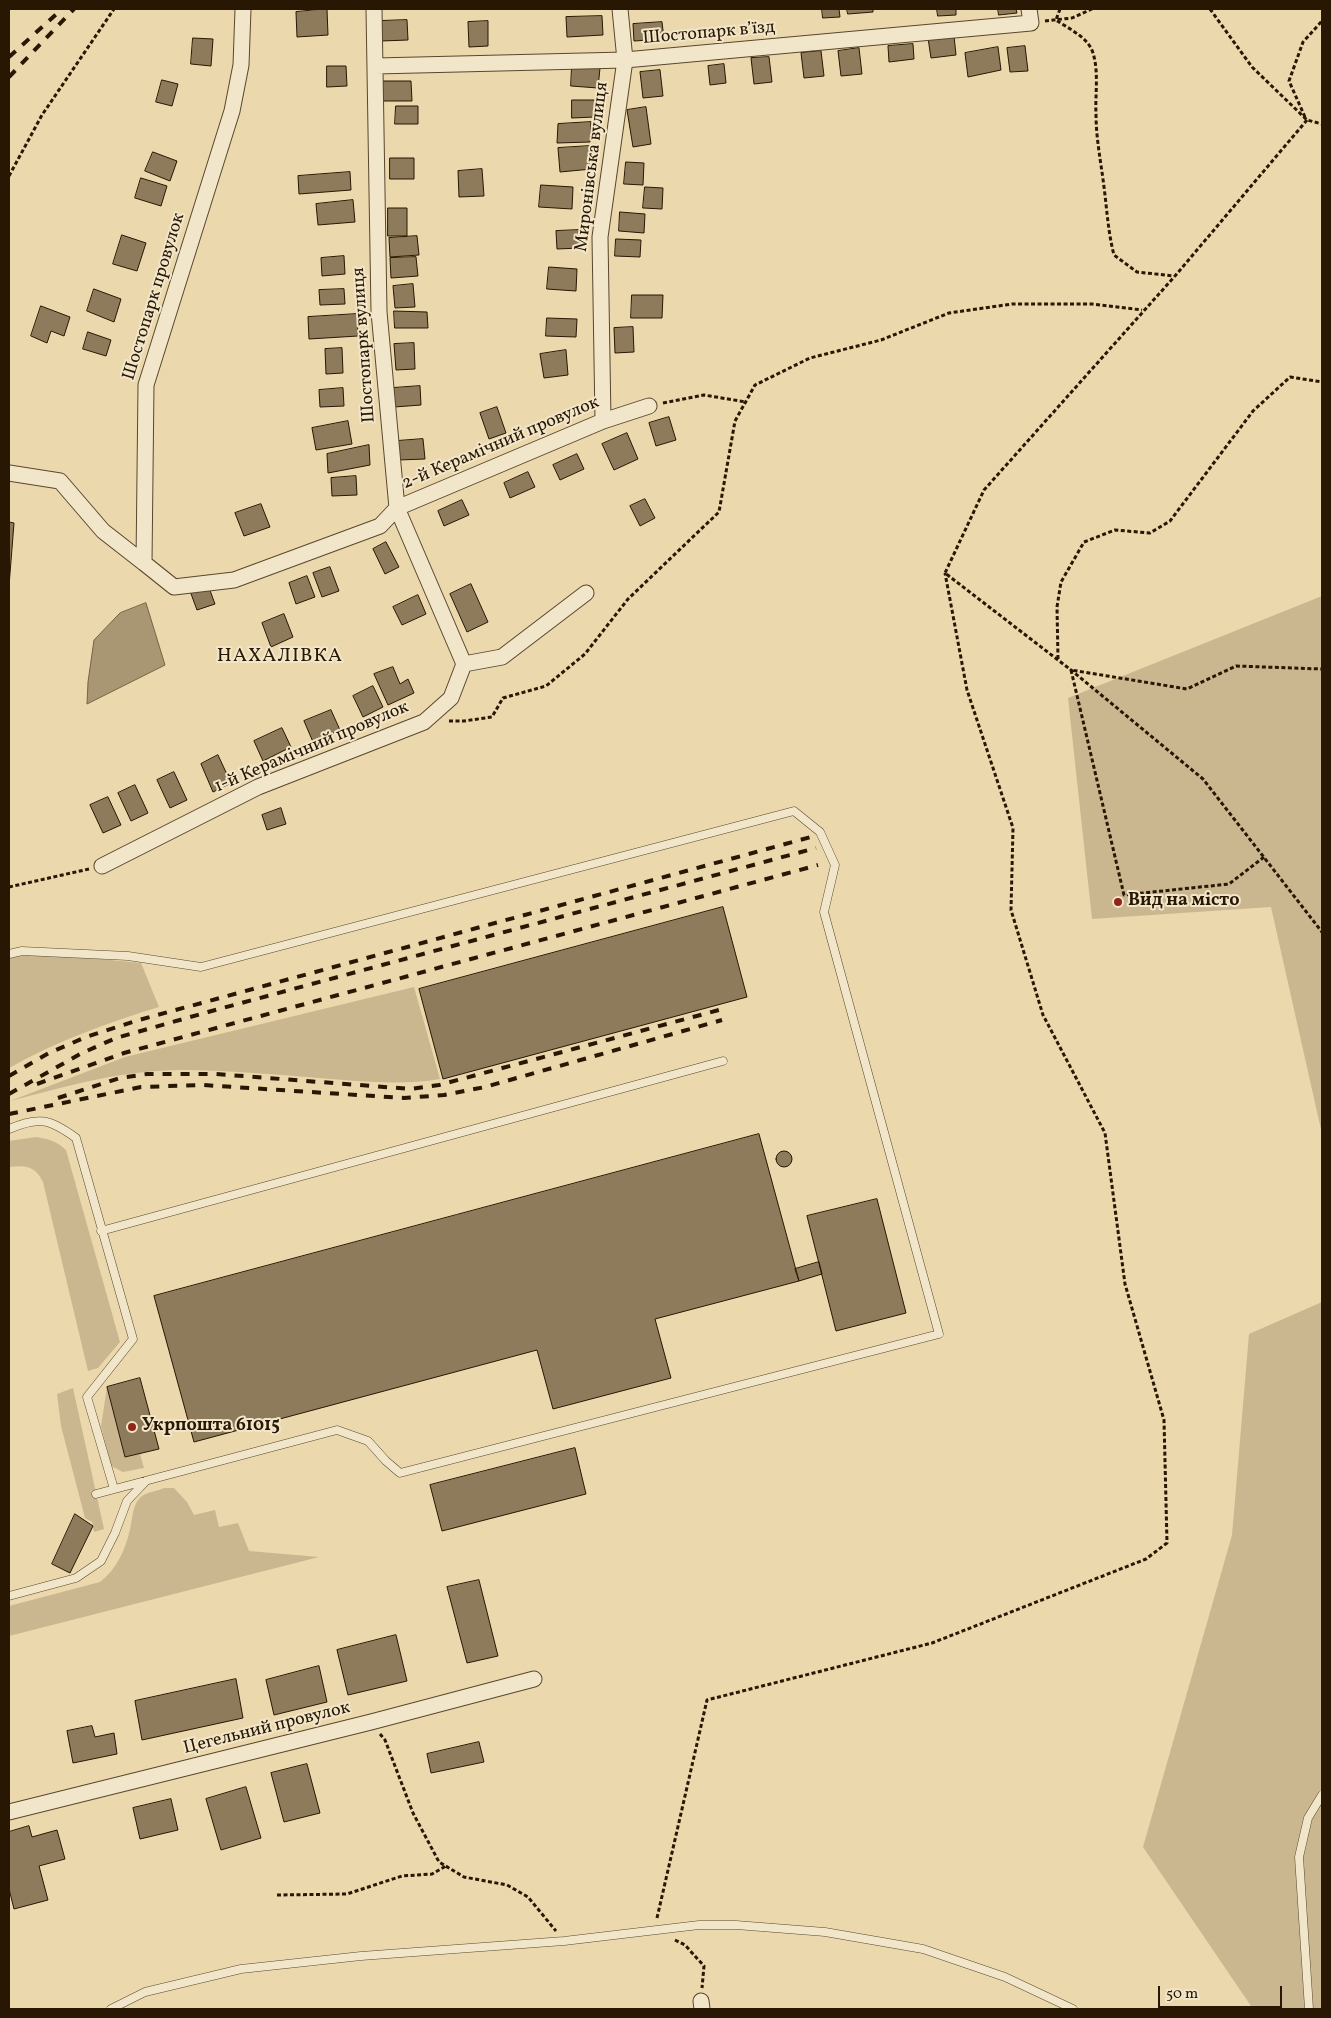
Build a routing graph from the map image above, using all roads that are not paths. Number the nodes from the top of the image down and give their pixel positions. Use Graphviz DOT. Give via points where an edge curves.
graph roads {
  1 [pos="243,9"];
  2 [pos="374,9"];
  3 [pos="620,9"];
  4 [pos="1030,16"];
  5 [pos="625,60"];
  6 [pos="376,66"];
  7 [pos="649,406"];
  8 [pos="603,421"];
  9 [pos="9,473"];
  10 [pos="397,508"];
  11 [pos="144,563"];
  12 [pos="586,593"];
  13 [pos="464,664"];
  14 [pos="102,866"];
  15 [pos="9,954"];
  16 [pos="723,1061"];
  17 [pos="9,1129"];
  18 [pos="101,1231"];
  19 [pos="146,1481"];
  20 [pos="114,1489"];
  21 [pos="96,1494"];
  22 [pos="9,1596"];
  23 [pos="534,1679"];
  24 [pos="1322,1795"];
  25 [pos="9,1812"];
  26 [pos="111,2009"];
  27 [pos="1073,2009"];
  28 [pos="1309,2009"];
  1 -- 11 [label="street, Шостопарк провулок" via="241,65 232,110 146,385"];
  2 -- 6 [label="street, Шостопарк вулиця"];
  3 -- 5 [label="street, Миронівська вулиця"];
  4 -- 5 [label="street, Шостопарк в’їзд"];
  5 -- 6 [label="street, Шостопарк в’їзд"];
  5 -- 8 [label="street, Миронівська вулиця" via="600,237"];
  6 -- 10 [label="street, Шостопарк вулиця" via="378,312"];
  7 -- 8 [label="street, 2-й Керамічний провулок"];
  8 -- 10 [label="street, 2-й Керамічний провулок"];
  9 -- 11 [label="street" via="60,481 103,530"];
  10 -- 11 [label="street, 2-й Керамічний провулок" via="380,526 234,580 174,587"];
  10 -- 13 [label="street, Шостопарк вулиця"];
  12 -- 13 [label="street" via="502,657"];
  13 -- 14 [label="street, 1-й Керамічний провулок" via="451,698 424,722 258,787"];
  15 -- 19 [label="lane" via="22,951 128,956 201,966 794,811 820,832 835,865 824,912 939,1334 400,1473 368,1441 337,1430"];
  16 -- 18 [label="lane"];
  17 -- 18 [label="lane" via="39,1120 59,1126 76,1138"];
  18 -- 20 [label="lane" via="132,1339 87,1396"];
  19 -- 20 [label="lane"];
  19 -- 22 [label="lane" via="127,1501 101,1561 76,1578"];
  20 -- 21 [label="lane"];
  23 -- 25 [label="street, Цегельний провулок"];
  24 -- 28 [label="lane" via="1308,1818 1299,1857"];
  26 -- 27 [label="lane" via="145,1992 241,1969 736,1925 825,1932 923,1949 1005,1977"];
}
